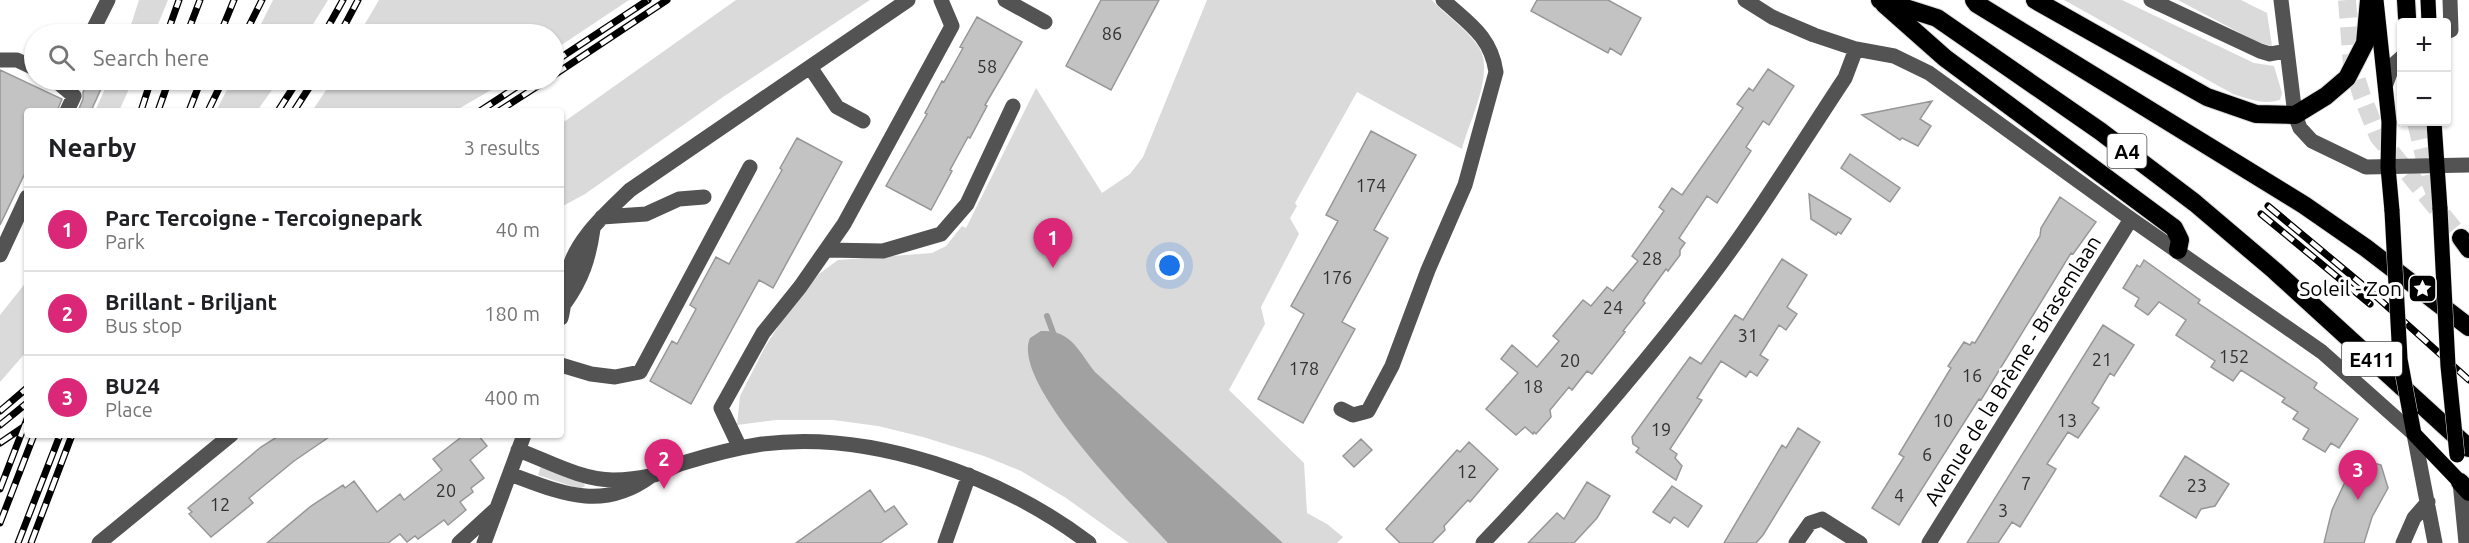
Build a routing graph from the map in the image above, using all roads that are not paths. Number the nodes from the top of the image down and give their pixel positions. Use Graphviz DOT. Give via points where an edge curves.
graph roads {
  1 [pos="108,0"];
  2 [pos="908,0"];
  3 [pos="941,0"];
  4 [pos="1005,0"];
  5 [pos="1443,0"];
  6 [pos="1746,0"];
  7 [pos="1880,0"];
  8 [pos="1974,0"];
  9 [pos="2035,0"];
  10 [pos="2151,0"];
  11 [pos="2282,0"];
  12 [pos="2369,0"];
  13 [pos="2376,0"];
  14 [pos="2428,0"];
  15 [pos="2450,0"];
  16 [pos="2429,18"];
  17 [pos="2451,18"];
  18 [pos="1046,22"];
  19 [pos="95,24"];
  20 [pos="1856,49"];
  21 [pos="2286,51"];
  22 [pos="0,60"];
  23 [pos="2397,61"];
  24 [pos="24,63"];
  25 [pos="810,67"];
  26 [pos="2386,84"];
  27 [pos="69,90"];
  28 [pos="1013,106"];
  29 [pos="69,108"];
  30 [pos="2295,115"];
  31 [pos="863,121"];
  32 [pos="2434,126"];
  33 [pos="2469,165"];
  34 [pos="750,167"];
  35 [pos="2388,167"];
  36 [pos="2436,167"];
  37 [pos="704,197"];
  38 [pos="24,203"];
  39 [pos="2131,219"];
  40 [pos="597,223"];
  41 [pos="826,250"];
  42 [pos="2178,250"];
  43 [pos="0,255"];
  44 [pos="2275,271"];
  45 [pos="564,303"];
  46 [pos="2469,327"];
  47 [pos="564,366"];
  48 [pos="1341,409"];
  49 [pos="2414,434"];
  50 [pos="227,438"];
  51 [pos="523,438"];
  52 [pos="740,448"];
  53 [pos="518,450"];
  54 [pos="2463,451"];
  55 [pos="510,474"];
  56 [pos="653,475"];
  57 [pos="969,476"];
  58 [pos="2465,487"];
  59 [pos="2428,502"];
  60 [pos="497,508"];
  61 [pos="99,543"];
  62 [pos="459,543"];
  63 [pos="484,543"];
  64 [pos="945,543"];
  65 [pos="1089,543"];
  66 [pos="1483,543"];
  67 [pos="1796,543"];
  68 [pos="1860,543"];
  69 [pos="1929,543"];
  70 [pos="2403,543"];
  71 [pos="2435,543"];
  72 [pos="2466,543"];
  1 -- 19 [label="street"];
  2 -- 25 [label="street"];
  3 -- 41 [label="street" via="952,26"];
  4 -- 18 [label="street"];
  5 -- 48 [label="street" via="1482,36 1493,54 1496,72 1465,185 1392,366 1368,411 1353,415"];
  6 -- 20 [label="street" via="1772,17"];
  7 -- 42 [label="highway" via="1945,58 2174,228 2180,240"];
  7 -- 44 [label="highway, A4" via="1937,18 2005,64 2185,196"];
  8 -- 46 [label="highway" via="2304,205"];
  9 -- 30 [label="highway" via="2208,97 2256,114"];
  10 -- 21 [label="street" via="2236,42 2270,54"];
  11 -- 21 [label="street"];
  12 -- 30 [label="highway" via="2365,43 2347,78"];
  13 -- 26 [label="main road"];
  14 -- 16 [label="main road"];
  15 -- 17 [label="street"];
  20 -- 39 [label="street" via="1894,56 1929,73"];
  20 -- 66 [label="street" via="1845,78 1709,280 1618,395"];
  21 -- 30 [label="street"];
  22 -- 24 [label="street"];
  23 -- 26 [label="street"];
  25 -- 31 [label="street" via="837,107"];
  25 -- 40 [label="street" via="630,190"];
  26 -- 35 [label="main road"];
  27 -- 29 [label="street" via="74,96"];
  28 -- 41 [label="street" via="967,204 941,234 884,251"];
  30 -- 35 [label="street" via="2312,141 2367,167"];
  32 -- 36 [label="main road"];
  33 -- 36 [label="street"];
  34 -- 47 [label="street" via="640,372 615,377"];
  35 -- 36 [label="street"];
  35 -- 49 [label="main road, bridge" via="2400,359"];
  36 -- 54 [label="main road, bridge" via="2448,366"];
  37 -- 40 [label="street" via="679,199 646,214"];
  38 -- 43 [label="street"];
  39 -- 42 [label="street"];
  39 -- 69 [label="street, Avenue de la Brème - Brasemlaan"];
  40 -- 45 [label="street" via="581,281"];
  41 -- 52 [label="street" via="763,333 721,408"];
  42 -- 49 [label="street" via="2322,352"];
  44 -- 54 [label="highway, E411"];
  49 -- 58 [label="main road"];
  49 -- 59 [label="street"];
  50 -- 61 [label="street"];
  51 -- 53 [label="street"];
  52 -- 56 [label="street"];
  52 -- 57 [label="street" via="797,442 866,446"];
  53 -- 55 [label="street"];
  53 -- 56 [label="street" via="590,477 612,480"];
  54 -- 58 [label="main road"];
  55 -- 56 [label="street" via="575,495 600,497 634,489"];
  55 -- 60 [label="street"];
  57 -- 64 [label="street"];
  57 -- 65 [label="street" via="1035,507"];
  58 -- 72 [label="street"];
  59 -- 70 [label="street" via="2414,518"];
  59 -- 71 [label="street"];
  60 -- 62 [label="street"];
  60 -- 63 [label="street"];
  67 -- 68 [label="street" via="1810,523 1822,519"];
}
